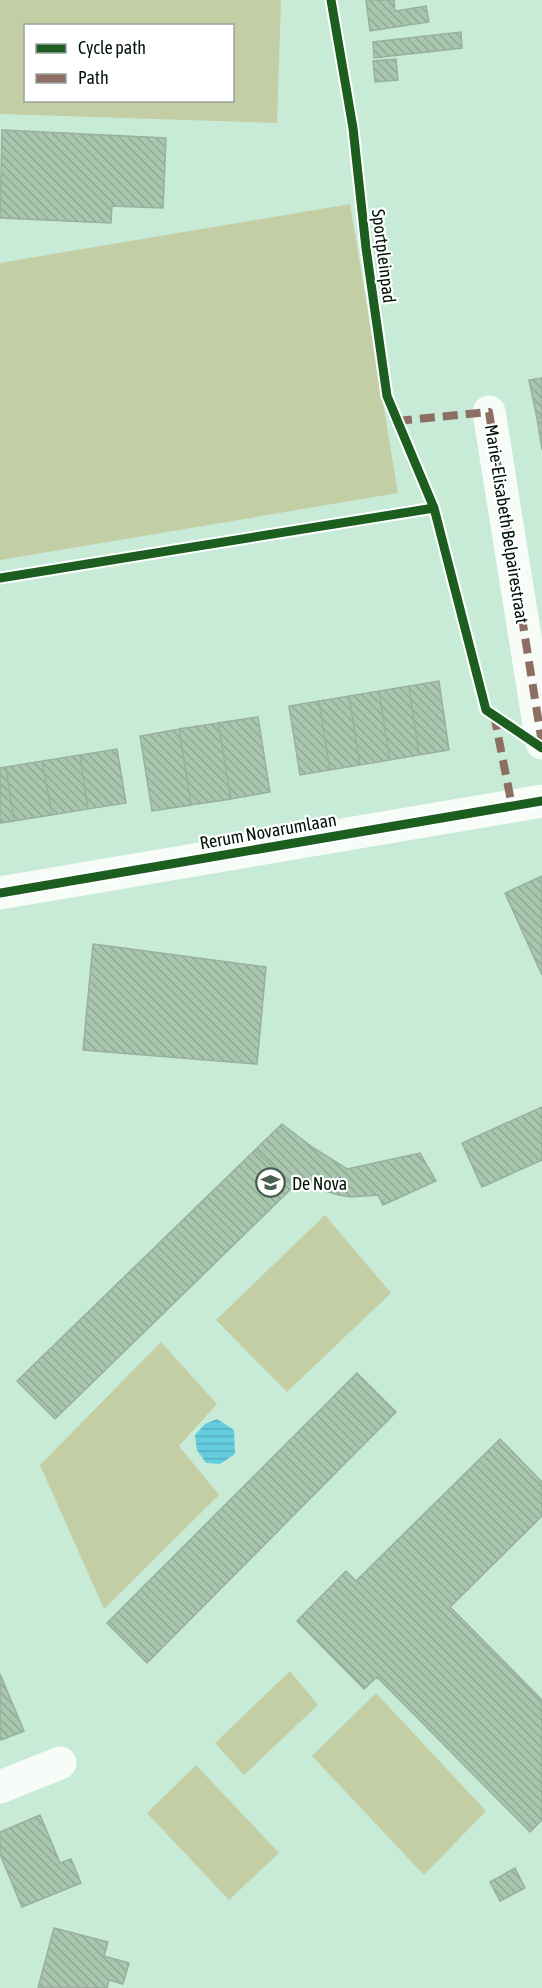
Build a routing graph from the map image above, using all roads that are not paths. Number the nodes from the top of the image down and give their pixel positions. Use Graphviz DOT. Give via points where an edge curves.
graph roads {
  1 [pos="489,412"];
  2 [pos="542,743"];
  3 [pos="542,801"];
  4 [pos="0,893"];
  5 [pos="60,1763"];
  6 [pos="0,1787"];
  1 -- 2 [label="street, Marie-Elisabeth Belpairestraat"];
  3 -- 4 [label="street, Rerum Novarumlaan"];
  5 -- 6 [label="street"];
}
